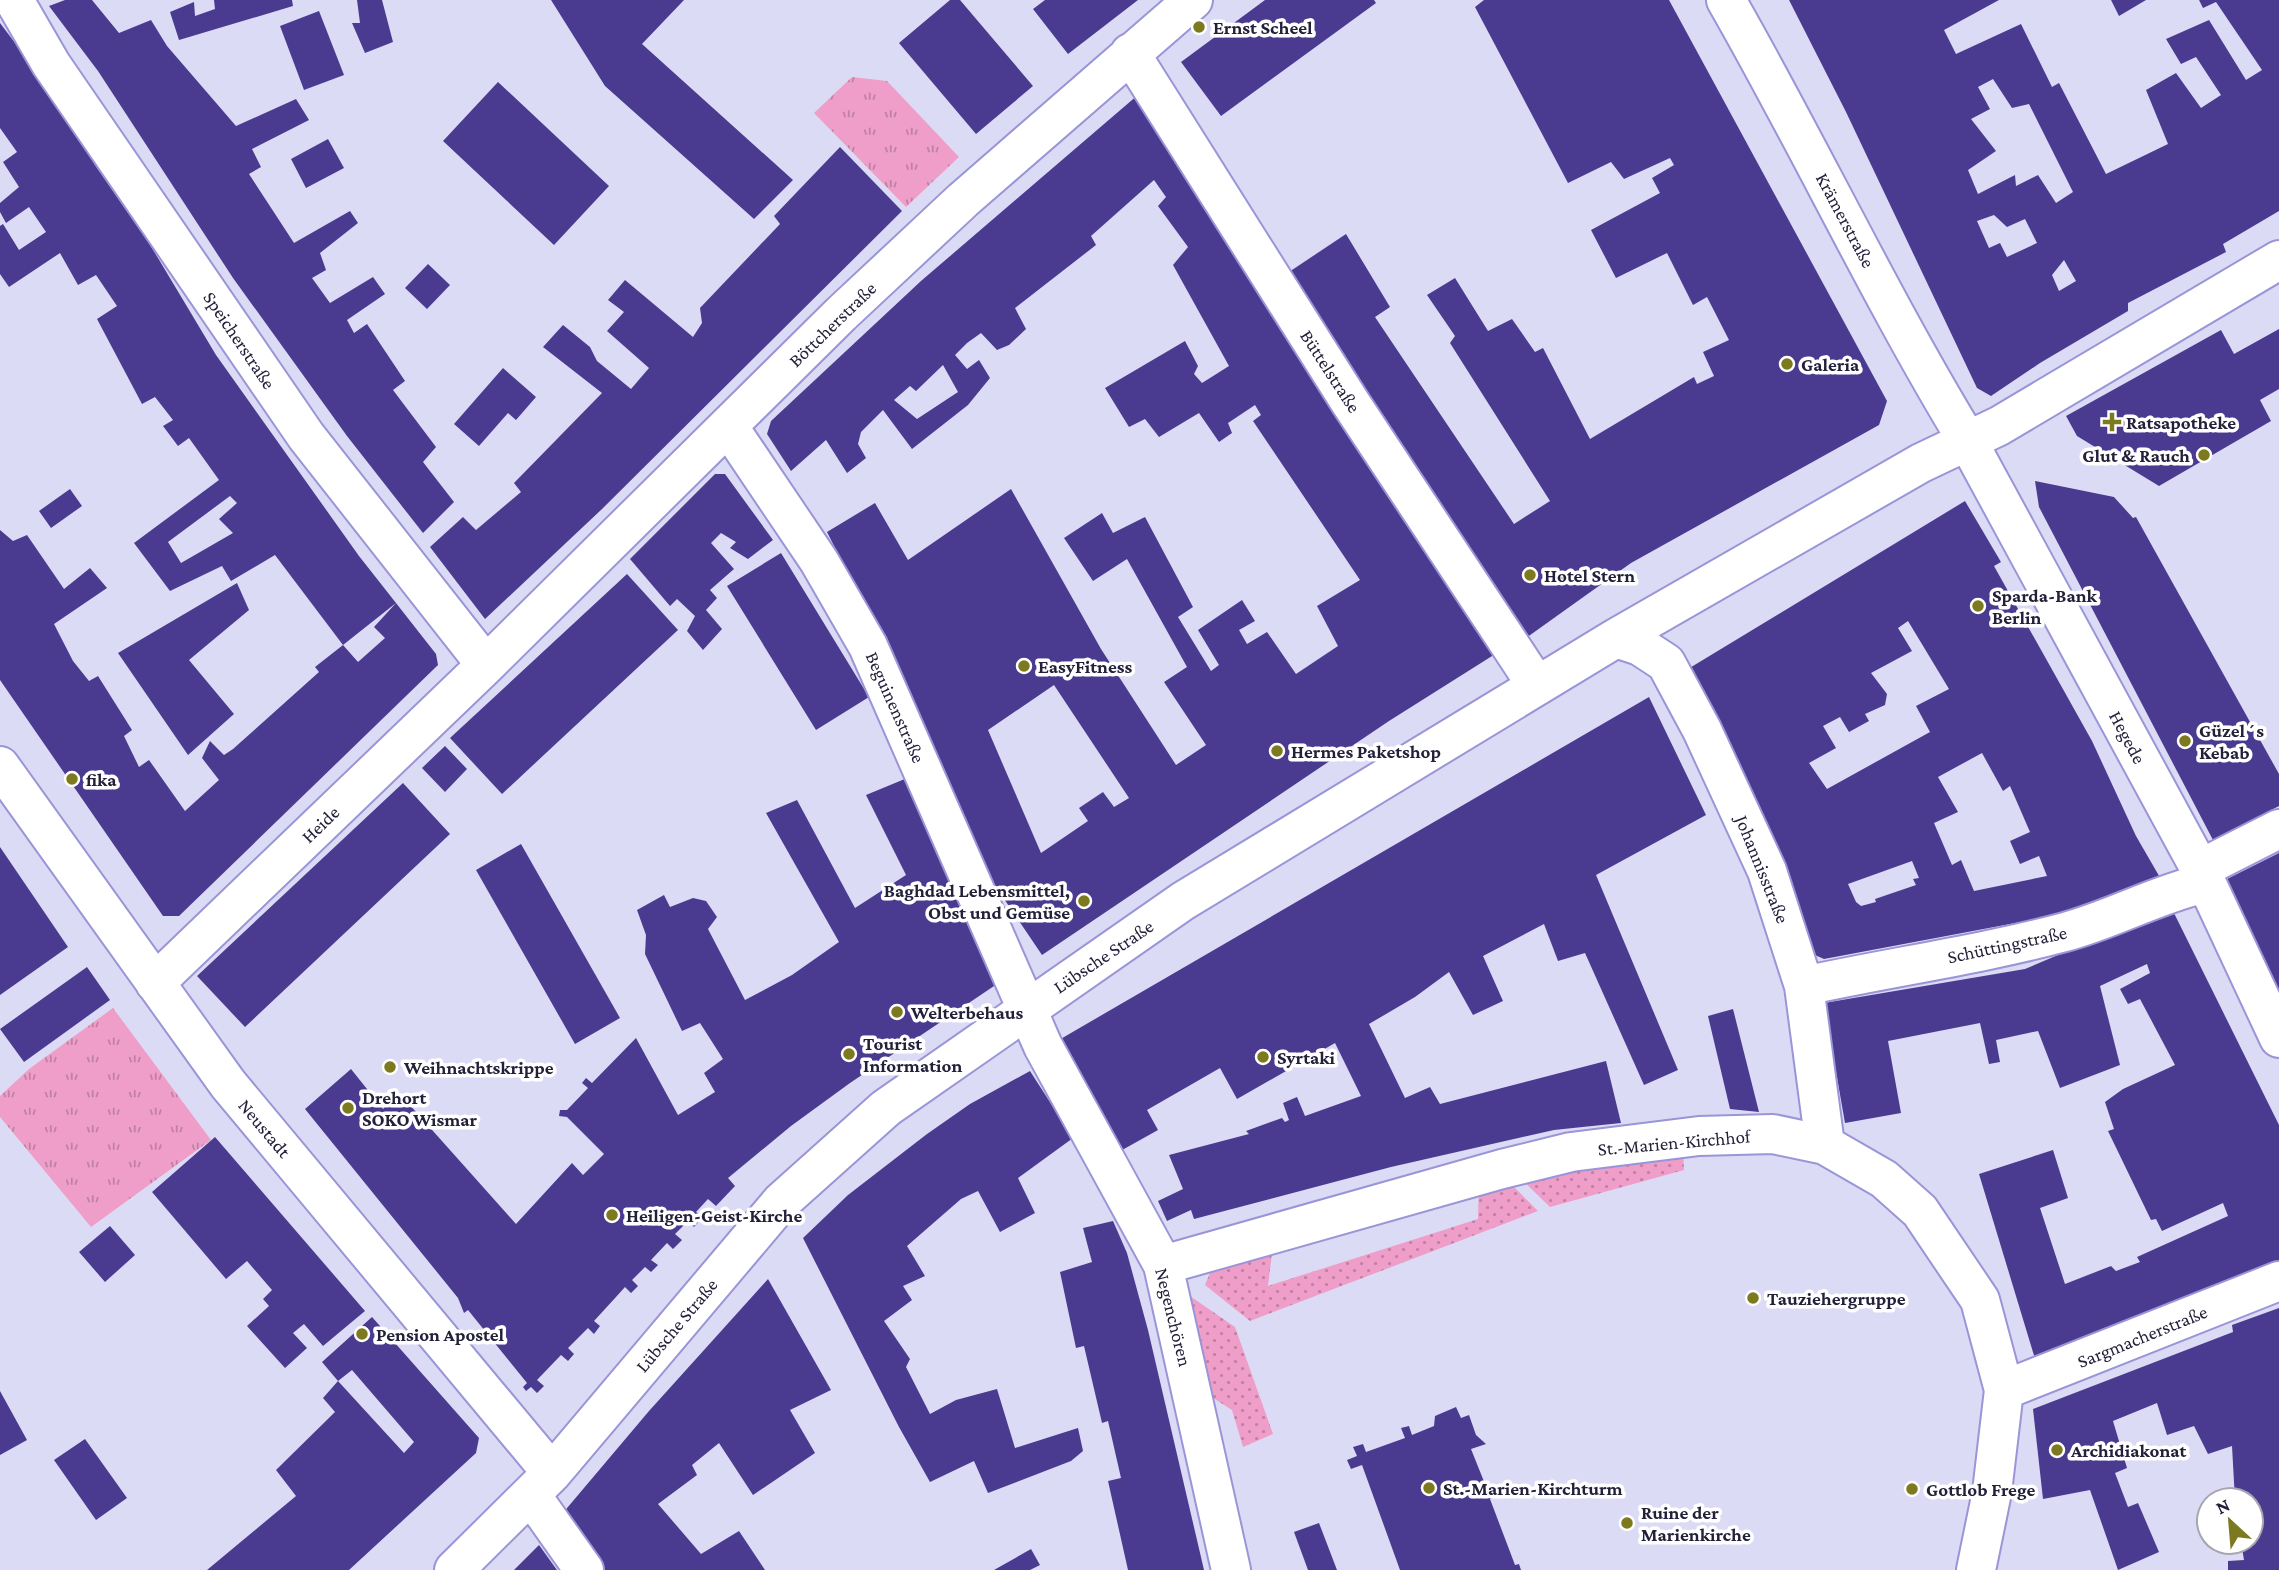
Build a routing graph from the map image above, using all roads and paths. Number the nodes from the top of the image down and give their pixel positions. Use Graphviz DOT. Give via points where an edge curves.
graph roads {
  1 [pos="14,0"];
  2 [pos="1193,0"];
  3 [pos="1726,0"];
  4 [pos="1130,53"];
  5 [pos="2279,260"];
  6 [pos="728,426"];
  7 [pos="1967,440"];
  8 [pos="1616,638"];
  9 [pos="486,665"];
  10 [pos="1537,686"];
  11 [pos="0,766"];
  12 [pos="2279,829"];
  13 [pos="2203,876"];
  14 [pos="155,983"];
  15 [pos="1804,985"];
  16 [pos="1027,1008"];
  17 [pos="2279,1038"];
  18 [pos="1825,1145"];
  19 [pos="1163,1265"];
  20 [pos="2279,1281"];
  21 [pos="2004,1390"];
  22 [pos="542,1484"];
  23 [pos="454,1570"];
  24 [pos="584,1570"];
  25 [pos="1231,1570"];
  26 [pos="1976,1570"];
  1 -- 9 [label="street, Speicherstraße" via="51,64 306,436"];
  2 -- 4 [label="street, Böttcherstraße"];
  3 -- 7 [label="street, Krämerstraße" via="1931,382"];
  4 -- 6 [label="street, Böttcherstraße" via="963,200"];
  4 -- 10 [label="street, Büttelstraße" via="1350,402"];
  5 -- 7 [label="street, Lübsche Straße" via="1999,426"];
  6 -- 9 [label="street, Böttcherstraße"];
  6 -- 16 [label="street, Beguinenstraße" via="819,561 868,646"];
  7 -- 8 [label="street, Lübsche Straße"];
  7 -- 13 [label="street, Hegede"];
  8 -- 10 [label="street, Lübsche Straße"];
  8 -- 15 [label="street, Johannisstraße" via="1640,646 1666,663 1687,699 1767,872"];
  9 -- 14 [label="street, Heide"];
  10 -- 16 [label="street, Lübsche Straße" via="1183,901"];
  11 -- 14 [label="street, Neustadt"];
  12 -- 13 [label="street, Schüttingstraße"];
  13 -- 15 [label="street, Schüttingstraße" via="2074,930"];
  13 -- 17 [label="street, Hegede"];
  14 -- 22 [label="street, Neustadt" via="228,1084"];
  15 -- 18 [label="street, Johannisstraße"];
  16 -- 19 [label="street, Negenchören" via="1043,1046"];
  16 -- 22 [label="street, Lübsche Straße" via="886,1108 781,1202"];
  18 -- 19 [label="street, St.-Marien-Kirchhof" via="1773,1134 1699,1136 1572,1152"];
  18 -- 21 [label="street, St.-Marien-Kirchhof" via="1884,1180 1920,1212 1980,1300"];
  19 -- 25 [label="street, Negenchören"];
  20 -- 21 [label="street, Sargmacherstraße"];
  21 -- 26 [label="street, St.-Marien-Kirchhof" via="1993,1492"];
  22 -- 23 [label="street, Lübsche Straße"];
  22 -- 24 [label="street, Neustadt"];
}
